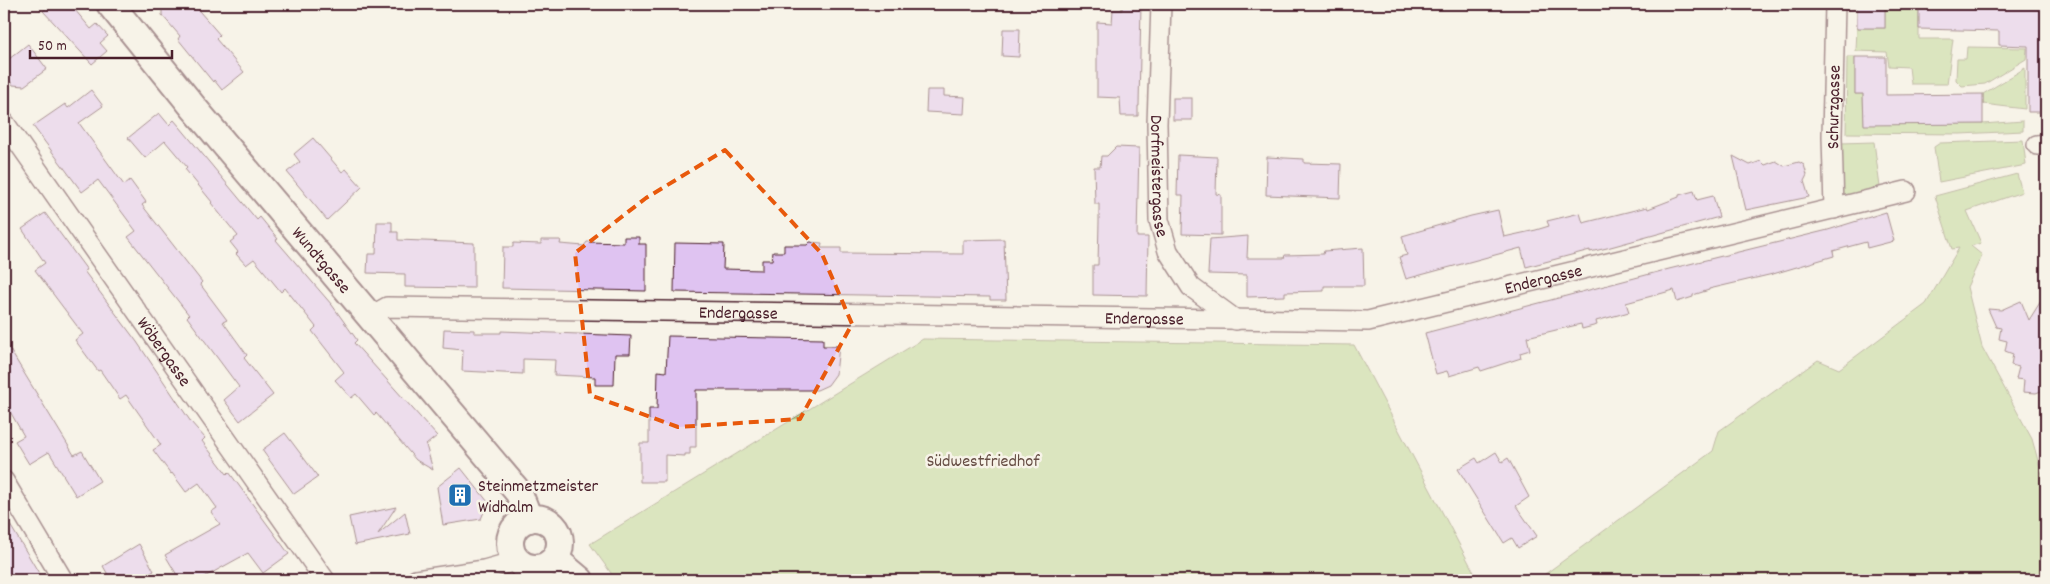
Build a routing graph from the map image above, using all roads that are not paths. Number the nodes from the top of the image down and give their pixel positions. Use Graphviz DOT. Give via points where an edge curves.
graph roads {
  1 [pos="110,4"];
  2 [pos="1161,4"];
  3 [pos="1835,4"];
  4 [pos="4,122"];
  5 [pos="1906,191"];
  6 [pos="1834,208"];
  7 [pos="369,317"];
  8 [pos="1236,320"];
  9 [pos="4,482"];
  10 [pos="529,518"];
  11 [pos="555,559"];
  12 [pos="516,560"];
  13 [pos="63,580"];
  14 [pos="325,580"];
  15 [pos="416,580"];
  16 [pos="580,580"];
  1 -- 7 [label="street, Wundtgasse"];
  2 -- 8 [label="street, Dorfmeistergasse" via="1157,124 1159,220 1168,250 1191,287"];
  3 -- 6 [label="street, Schurzgasse"];
  4 -- 14 [label="street, Wöbergasse"];
  5 -- 6 [label="street, Endergasse"];
  6 -- 8 [label="street, Endergasse" via="1368,321"];
  7 -- 8 [label="street, Endergasse" via="387,307"];
  7 -- 10 [label="street, Wundtgasse" via="519,494"];
  9 -- 13 [label="street"];
  10 -- 11 [label="street" via="546,521 558,533 559,551"];
  10 -- 12 [label="street" via="514,528 510,536 511,553"];
  11 -- 12 [label="street" via="540,568 523,566"];
  11 -- 16 [label="street"];
  12 -- 15 [label="street" via="484,570"];
}
